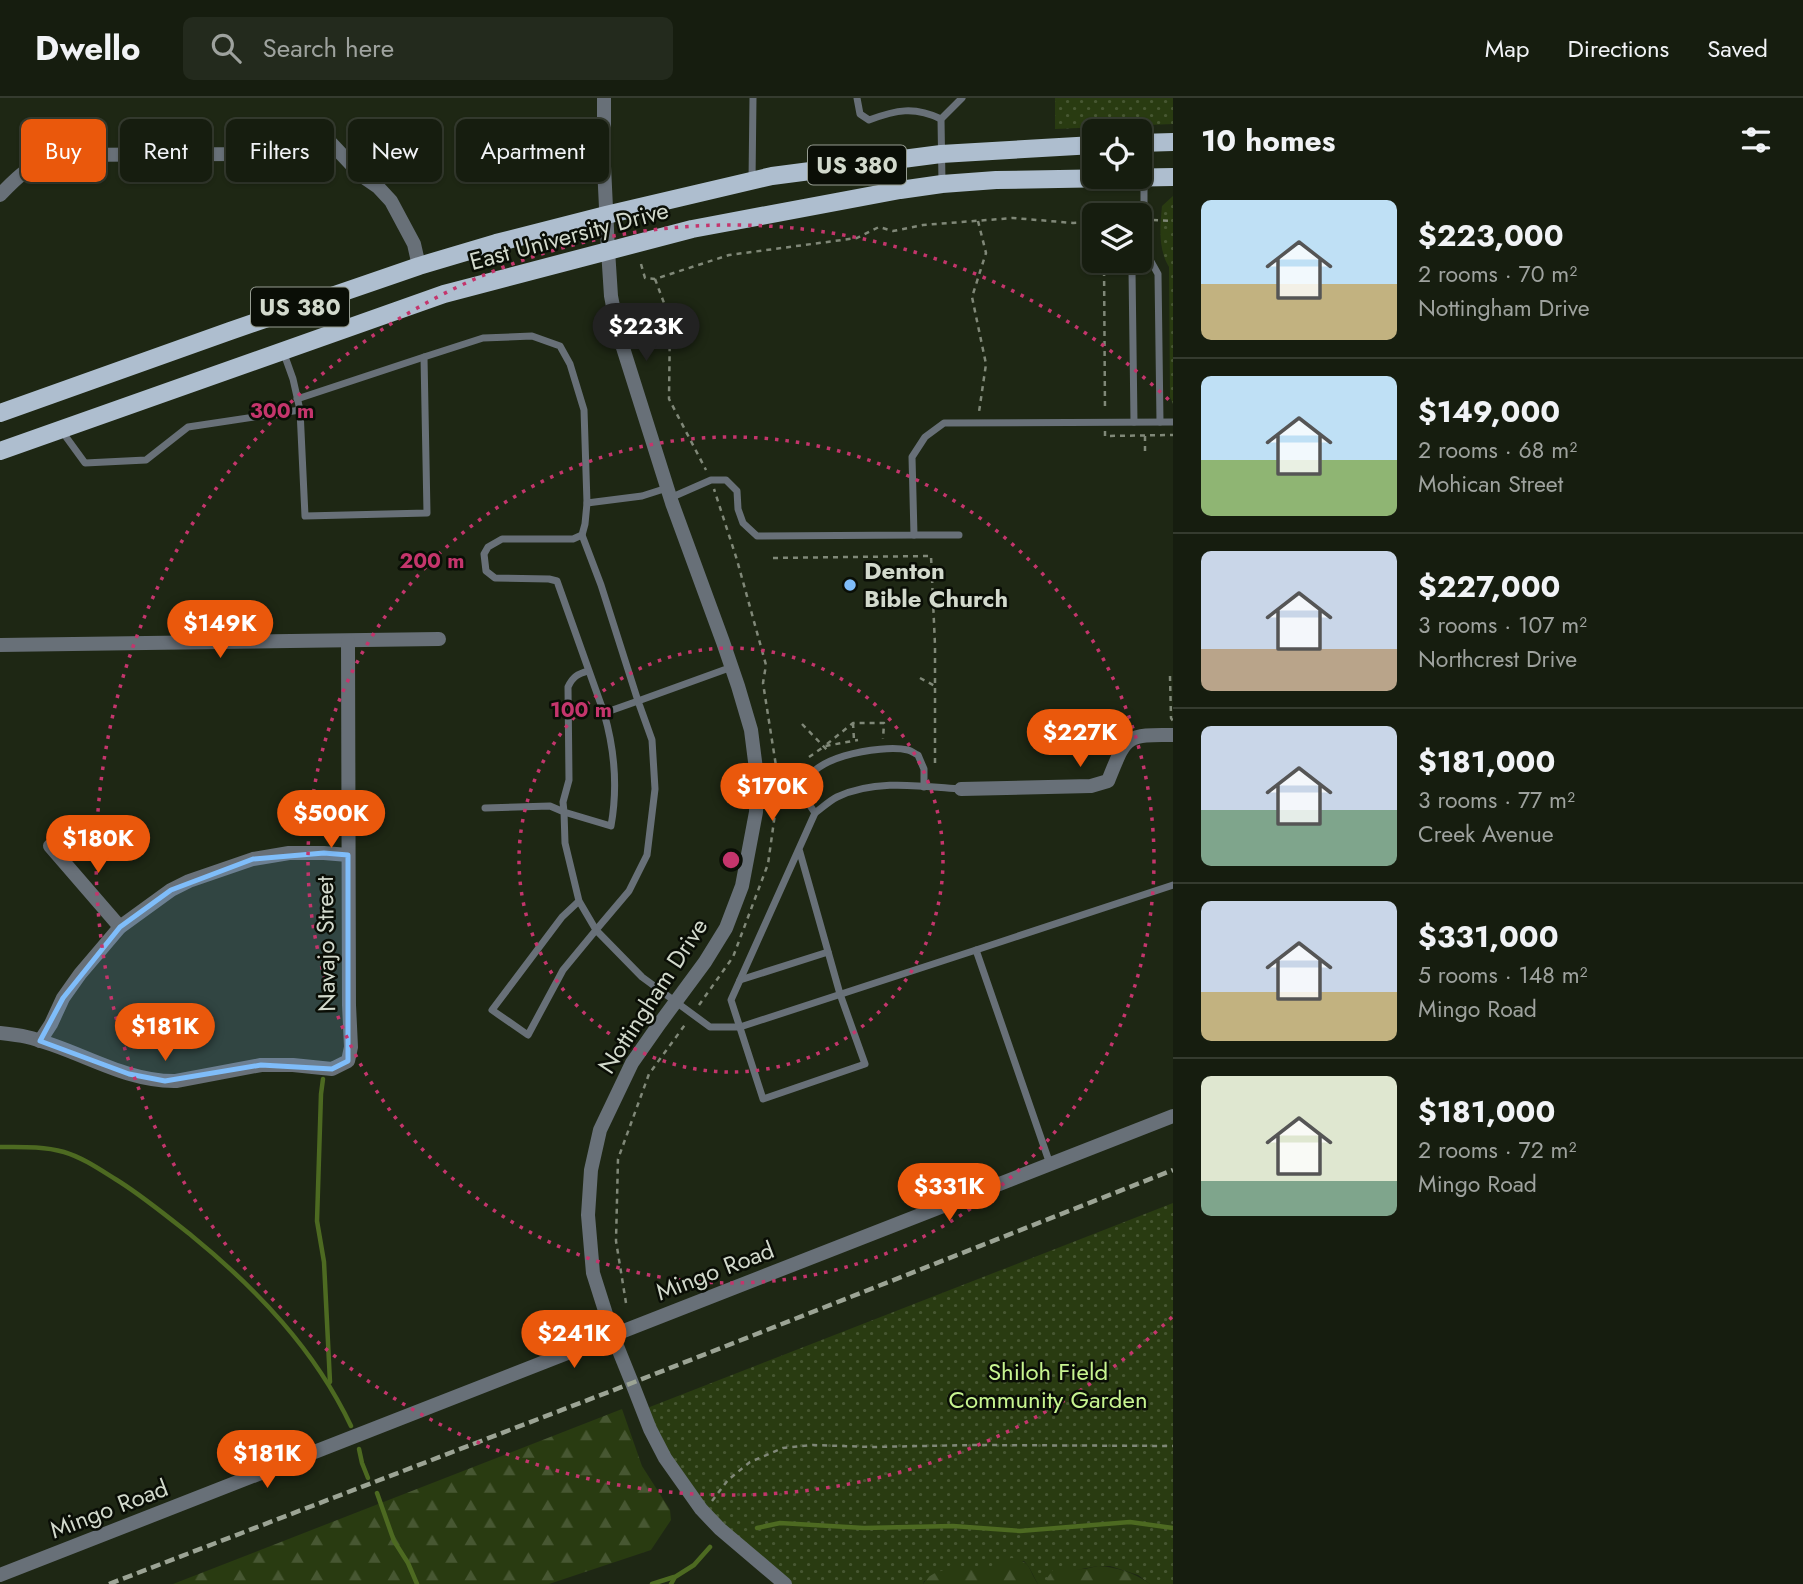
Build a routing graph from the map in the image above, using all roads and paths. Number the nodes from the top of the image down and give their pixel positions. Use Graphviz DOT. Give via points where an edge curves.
graph roads {
  1 [pos="604,98"];
  2 [pos="753,98"];
  3 [pos="857,98"];
  4 [pos="962,98"];
  5 [pos="941,119"];
  6 [pos="1173,142"];
  7 [pos="1152,143"];
  8 [pos="1082,146"];
  9 [pos="941,154"];
  10 [pos="1152,177"];
  11 [pos="1173,177"];
  12 [pos="1082,178"];
  13 [pos="752,181"];
  14 [pos="942,184"];
  15 [pos="0,195"];
  16 [pos="606,215"];
  17 [pos="1152,220"];
  18 [pos="978,221"];
  19 [pos="1173,221"];
  20 [pos="1082,223"];
  21 [pos="608,250"];
  22 [pos="641,264"];
  23 [pos="1152,264"];
  24 [pos="419,266"];
  25 [pos="1104,273"];
  26 [pos="1132,273"];
  27 [pos="655,279"];
  28 [pos="283,351"];
  29 [pos="424,357"];
  30 [pos="297,399"];
  31 [pos="300,410"];
  32 [pos="1105,412"];
  33 [pos="0,414"];
  34 [pos="1134,422"];
  35 [pos="1160,422"];
  36 [pos="1173,422"];
  37 [pos="977,423"];
  38 [pos="61,430"];
  39 [pos="1105,431"];
  40 [pos="1173,435"];
  41 [pos="1145,436"];
  42 [pos="0,451"];
  43 [pos="1145,456"];
  44 [pos="711,480"];
  45 [pos="668,493"];
  46 [pos="587,503"];
  47 [pos="582,535"];
  48 [pos="914,535"];
  49 [pos="959,535"];
  50 [pos="773,558"];
  51 [pos="439,639"];
  52 [pos="348,641"];
  53 [pos="0,645"];
  54 [pos="732,667"];
  55 [pos="588,671"];
  56 [pos="1170,676"];
  57 [pos="920,678"];
  58 [pos="935,686"];
  59 [pos="639,701"];
  60 [pos="604,713"];
  61 [pos="1173,721"];
  62 [pos="853,723"];
  63 [pos="802,724"];
  64 [pos="1173,735"];
  65 [pos="883,739"];
  66 [pos="855,740"];
  67 [pos="825,746"];
  68 [pos="835,759"];
  69 [pos="924,787"];
  70 [pos="935,787"];
  71 [pos="961,789"];
  72 [pos="485,808"];
  73 [pos="564,811"];
  74 [pos="815,813"];
  75 [pos="50,846"];
  76 [pos="799,849"];
  77 [pos="348,855"];
  78 [pos="1173,885"];
  79 [pos="579,901"];
  80 [pos="120,927"];
  81 [pos="596,930"];
  82 [pos="976,950"];
  83 [pos="828,952"];
  84 [pos="740,980"];
  85 [pos="840,994"];
  86 [pos="675,1002"];
  87 [pos="692,1014"];
  88 [pos="740,1027"];
  89 [pos="0,1033"];
  90 [pos="40,1041"];
  91 [pos="1173,1116"];
  92 [pos="1050,1164"];
  93 [pos="625,1303"];
  94 [pos="613,1335"];
  95 [pos="1173,1446"];
  96 [pos="704,1512"];
  97 [pos="0,1575"];
  98 [pos="785,1584"];
  1 -- 16 [label="street, Nottingham Drive"];
  2 -- 13 [label="lane"];
  3 -- 5 [label="lane" via="860,114 869,120 906,109"];
  4 -- 5 [label="lane"];
  5 -- 9 [label="lane"];
  6 -- 7 [label="main road"];
  8 -- 9 [label="main road, East University Drive / US 380"];
  9 -- 13 [label="main road, East University Drive / US 380"];
  9 -- 14 [label="lane"];
  10 -- 11 [label="main road, East University Drive / US 380"];
  12 -- 14 [label="main road, East University Drive / US 380"];
  13 -- 16 [label="main road, East University Drive / US 380"];
  14 -- 21 [label="main road, East University Drive / US 380" via="704,226"];
  15 -- 24 [label="street" via="28,167 58,155 237,154 261,149 298,127 314,125 391,201 414,244"];
  16 -- 21 [label="street, Nottingham Drive"];
  16 -- 24 [label="main road, East University Drive / US 380"];
  17 -- 19 [label="path"];
  18 -- 20 [label="path" via="1013,218"];
  18 -- 27 [label="path" via="893,232 879,226 857,238 729,255"];
  18 -- 37 [label="path" via="986,253 972,297 986,364"];
  21 -- 28 [label="main road, East University Drive / US 380" via="444,294"];
  21 -- 45 [label="street, Nottingham Drive" via="618,332"];
  22 -- 27 [label="path" via="645,278"];
  23 -- 35 [label="lane" via="1157,274"];
  24 -- 33 [label="main road, East University Drive / US 380"];
  25 -- 32 [label="path"];
  26 -- 34 [label="lane"];
  27 -- 44 [label="path" via="670,319 668,399"];
  28 -- 30 [label="lane"];
  28 -- 38 [label="main road, East University Drive / US 380"];
  29 -- 30 [label="lane"];
  29 -- 31 [label="lane" via="427,513 305,516"];
  29 -- 46 [label="lane" via="483,338 532,336 560,345 584,410"];
  30 -- 31 [label="lane"];
  31 -- 38 [label="lane" via="188,427 146,460 85,463"];
  34 -- 35 [label="lane"];
  34 -- 37 [label="lane"];
  35 -- 36 [label="lane"];
  37 -- 48 [label="lane" via="944,423 925,437 912,457"];
  38 -- 42 [label="main road, East University Drive / US 380"];
  39 -- 41 [label="path" via="1105,436"];
  40 -- 41 [label="path"];
  41 -- 43 [label="path"];
  44 -- 45 [label="lane"];
  44 -- 48 [label="lane" via="726,480 737,491 743,523 757,537"];
  44 -- 87 [label="path" via="766,665 762,683 779,785 768,864 733,957"];
  45 -- 46 [label="lane"];
  45 -- 54 [label="street, Nottingham Drive"];
  46 -- 47 [label="lane"];
  47 -- 55 [label="lane" via="502,539 484,554 486,570 495,578 557,581"];
  47 -- 59 [label="lane"];
  48 -- 49 [label="lane"];
  50 -- 58 [label="path" via="931,556"];
  51 -- 52 [label="street"];
  52 -- 53 [label="street"];
  52 -- 77 [label="street, Navajo Street"];
  54 -- 59 [label="lane"];
  54 -- 86 [label="street, Nottingham Drive" via="751,730 756,812 742,886 726,928"];
  55 -- 60 [label="lane"];
  55 -- 73 [label="lane" via="577,675 568,687 569,780"];
  56 -- 61 [label="path"];
  57 -- 58 [label="path"];
  58 -- 70 [label="path"];
  59 -- 60 [label="lane"];
  59 -- 81 [label="lane" via="652,740 655,789 648,855 629,891"];
  60 -- 73 [label="lane" via="614,752 611,826"];
  62 -- 65 [label="path" via="884,723"];
  62 -- 66 [label="path"];
  62 -- 67 [label="path"];
  63 -- 67 [label="path"];
  64 -- 71 [label="street" via="1141,734 1125,743 1108,781 1091,786"];
  67 -- 68 [label="path"];
  68 -- 69 [label="lane" via="882,749 909,750 918,755 924,769"];
  68 -- 74 [label="lane" via="806,780 804,796"];
  69 -- 70 [label="lane"];
  69 -- 74 [label="lane" via="864,788 836,798"];
  70 -- 71 [label="lane"];
  72 -- 73 [label="lane" via="550,806"];
  73 -- 79 [label="lane" via="565,842"];
  74 -- 76 [label="lane"];
  75 -- 80 [label="street"];
  76 -- 83 [label="lane"];
  76 -- 84 [label="lane"];
  77 -- 80 [label="street" via="289,853 253,859 189,881"];
  77 -- 90 [label="street, Navajo Street" via="352,1047 348,1061 332,1069 261,1065 165,1081 129,1074"];
  78 -- 82 [label="lane"];
  79 -- 81 [label="lane"];
  79 -- 81 [label="lane" via="492,1010 528,1035 563,970"];
  80 -- 90 [label="street" via="62,998"];
  81 -- 86 [label="lane" via="642,977"];
  82 -- 85 [label="lane"];
  82 -- 92 [label="lane"];
  83 -- 84 [label="lane"];
  83 -- 85 [label="lane"];
  84 -- 88 [label="lane" via="731,1000"];
  85 -- 88 [label="lane"];
  85 -- 88 [label="lane" via="865,1064 764,1099"];
  86 -- 87 [label="lane"];
  86 -- 94 [label="street, Nottingham Drive" via="632,1063 600,1130 591,1170 588,1215 593,1273"];
  87 -- 88 [label="lane" via="710,1027"];
  87 -- 93 [label="path" via="649,1074 618,1159 615,1241"];
  89 -- 90 [label="street"];
  91 -- 92 [label="street, Mingo Road"];
  92 -- 94 [label="street, Mingo Road"];
  94 -- 96 [label="street, Nottingham Drive" via="657,1444"];
  94 -- 97 [label="street, Mingo Road"];
  95 -- 96 [label="path" via="813,1444 783,1448 750,1462 728,1480"];
  96 -- 98 [label="street, Nottingham Drive"];
}
